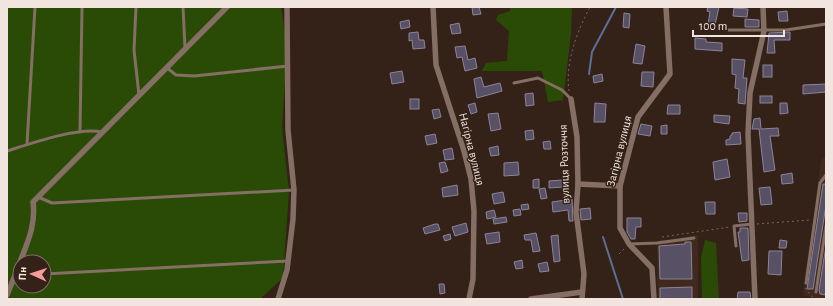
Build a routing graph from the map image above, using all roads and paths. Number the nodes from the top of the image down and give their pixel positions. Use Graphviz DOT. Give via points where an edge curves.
graph roads {
  1 [pos="35,7"];
  2 [pos="82,7"];
  3 [pos="136,7"];
  4 [pos="183,7"];
  5 [pos="227,7"];
  6 [pos="287,7"];
  7 [pos="433,7"];
  8 [pos="590,7"];
  9 [pos="666,7"];
  10 [pos="763,7"];
  11 [pos="826,24"];
  12 [pos="728,30"];
  13 [pos="764,31"];
  14 [pos="185,48"];
  15 [pos="288,66"];
  16 [pos="166,68"];
  17 [pos="514,83"];
  18 [pos="138,95"];
  19 [pos="571,99"];
  20 [pos="80,132"];
  21 [pos="102,132"];
  22 [pos="27,144"];
  23 [pos="7,151"];
  24 [pos="826,175"];
  25 [pos="578,184"];
  26 [pos="620,186"];
  27 [pos="294,190"];
  28 [pos="38,197"];
  29 [pos="811,220"];
  30 [pos="752,224"];
  31 [pos="734,226"];
  32 [pos="826,226"];
  33 [pos="694,238"];
  34 [pos="652,243"];
  35 [pos="629,244"];
  36 [pos="736,246"];
  37 [pos="23,254"];
  38 [pos="620,254"];
  39 [pos="288,261"];
  40 [pos="52,274"];
  41 [pos="9,283"];
  42 [pos="804,284"];
  43 [pos="582,292"];
  44 [pos="816,292"];
  45 [pos="7,296"];
  46 [pos="278,299"];
  47 [pos="469,299"];
  48 [pos="531,299"];
  49 [pos="582,299"];
  50 [pos="654,299"];
  51 [pos="755,299"];
  52 [pos="814,299"];
  1 -- 22 [label="lane"];
  2 -- 20 [label="lane"];
  3 -- 18 [label="lane" via="134,50"];
  4 -- 14 [label="lane"];
  5 -- 14 [label="street"];
  6 -- 15 [label="street"];
  7 -- 47 [label="street, Нагірна вулиця" via="436,65 471,179 474,211 473,279"];
  8 -- 19 [label="path" via="580,27 570,61 568,79"];
  9 -- 26 [label="street, Загірна вулиця" via="670,74 638,117"];
  10 -- 13 [label="street"];
  11 -- 13 [label="lane"];
  12 -- 13 [label="lane"];
  13 -- 30 [label="street" via="749,106"];
  14 -- 16 [label="street"];
  15 -- 16 [label="lane" via="187,76 175,75"];
  15 -- 27 [label="street" via="288,130"];
  16 -- 18 [label="street"];
  17 -- 19 [label="lane" via="538,78 562,90"];
  18 -- 21 [label="street"];
  19 -- 25 [label="street, вулиця Розточчя" via="577,137"];
  20 -- 21 [label="lane"];
  20 -- 22 [label="lane"];
  21 -- 28 [label="street"];
  22 -- 23 [label="lane"];
  24 -- 42 [label="lane" via="820,183"];
  25 -- 26 [label="street"];
  25 -- 43 [label="street, вулиця Розточчя" via="576,212 584,274"];
  26 -- 35 [label="street, Загірна вулиця" via="620,228"];
  27 -- 28 [label="lane" via="52,203"];
  27 -- 39 [label="street"];
  28 -- 37 [label="street" via="33,202 33,230"];
  29 -- 30 [label="path"];
  30 -- 31 [label="lane"];
  30 -- 51 [label="street"];
  31 -- 34 [label="path" via="656,238"];
  31 -- 36 [label="lane"];
  32 -- 44 [label="lane"];
  33 -- 34 [label="lane"];
  34 -- 35 [label="lane"];
  35 -- 38 [label="path"];
  35 -- 50 [label="street, Загірна вулиця" via="652,268"];
  39 -- 40 [label="lane"];
  39 -- 46 [label="street"];
  41 -- 45 [label="street"];
  42 -- 52 [label="path"];
  43 -- 48 [label="street"];
  43 -- 49 [label="street, вулиця Розточчя"];
}
